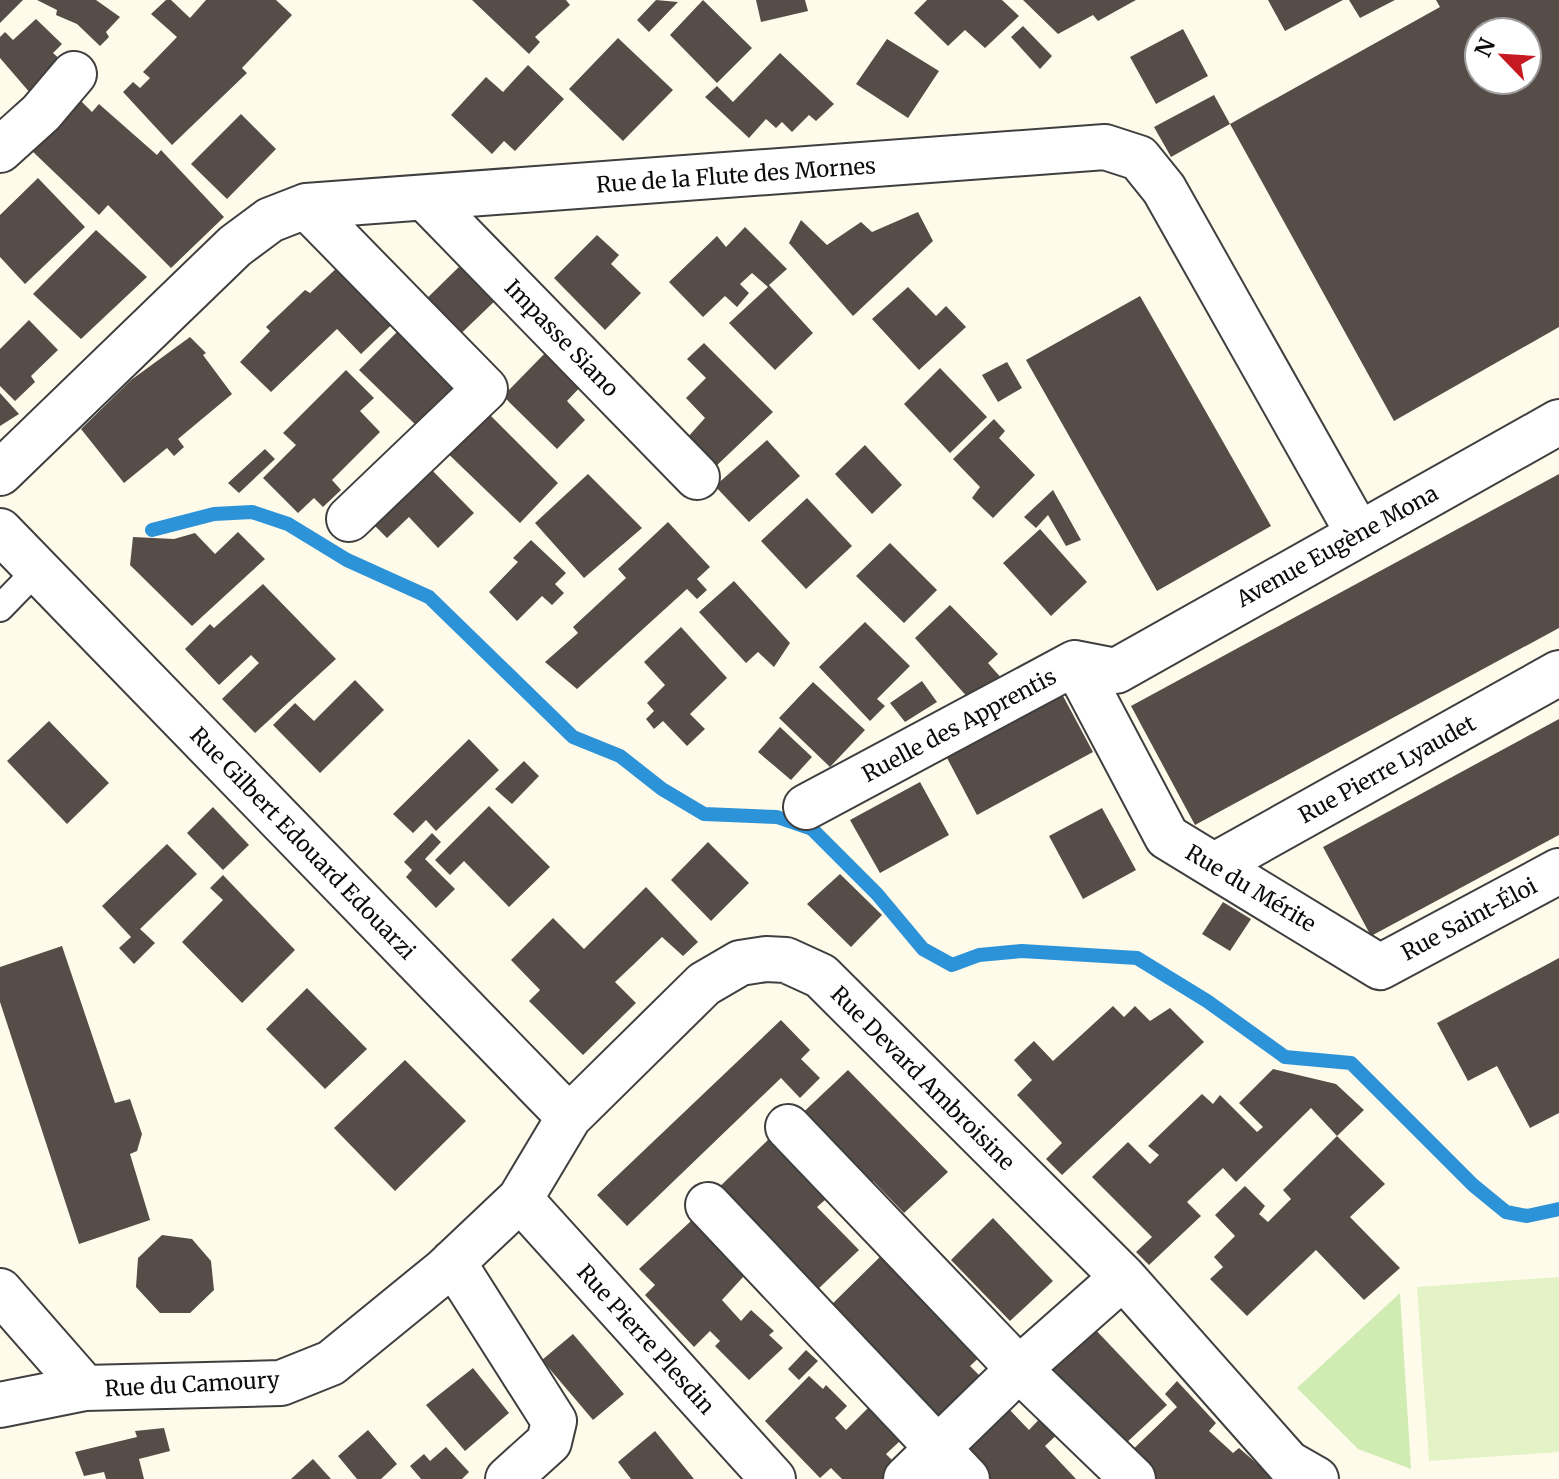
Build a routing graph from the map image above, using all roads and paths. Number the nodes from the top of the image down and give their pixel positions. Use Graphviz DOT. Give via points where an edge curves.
graph roads {
  1 [pos="74,74"];
  2 [pos="0,150"];
  3 [pos="426,199"];
  4 [pos="306,206"];
  5 [pos="1559,422"];
  6 [pos="0,473"];
  7 [pos="697,477"];
  8 [pos="349,519"];
  9 [pos="0,531"];
  10 [pos="1358,533"];
  11 [pos="38,569"];
  12 [pos="0,608"];
  13 [pos="1095,667"];
  14 [pos="1559,673"];
  15 [pos="806,807"];
  16 [pos="1215,865"];
  17 [pos="1559,871"];
  18 [pos="1380,967"];
  19 [pos="569,1117"];
  20 [pos="788,1127"];
  21 [pos="520,1199"];
  22 [pos="708,1205"];
  23 [pos="449,1266"];
  24 [pos="1123,1277"];
  25 [pos="0,1291"];
  26 [pos="1019,1369"];
  27 [pos="85,1388"];
  28 [pos="0,1405"];
  29 [pos="939,1447"];
  30 [pos="508,1479"];
  31 [pos="773,1479"];
  32 [pos="906,1479"];
  33 [pos="967,1479"];
  34 [pos="1133,1479"];
  35 [pos="1316,1479"];
  1 -- 2 [label="street"];
  3 -- 4 [label="street, Rue de la Flute des Mornes"];
  3 -- 7 [label="street, Impasse Siano"];
  3 -- 10 [label="street, Rue de la Flute des Mornes" via="1105,147 1139,158 1164,189"];
  4 -- 6 [label="street, Rue de la Flute des Mornes" via="270,220 235,246"];
  4 -- 8 [label="street" via="485,389"];
  5 -- 10 [label="street, Avenue Eugène Mona"];
  9 -- 11 [label="street, Rue Gilbert Edouard Edouarzi"];
  10 -- 13 [label="street, Avenue Eugène Mona"];
  11 -- 12 [label="lane"];
  11 -- 19 [label="street, Rue Gilbert Edouard Edouarzi"];
  13 -- 15 [label="street, Ruelle des Apprentis"];
  13 -- 16 [label="street, Rue du Mérite" via="1167,837"];
  14 -- 16 [label="street, Rue Pierre Lyaudet"];
  16 -- 18 [label="street, Rue du Mérite"];
  17 -- 18 [label="street, Rue Saint-Éloi"];
  19 -- 21 [label="street, Rue Devard Ambroisine"];
  19 -- 24 [label="street, Rue Devard Ambroisine" via="704,984 740,963 786,960 821,976"];
  20 -- 26 [label="street"];
  21 -- 23 [label="street, Rue Devard Ambroisine"];
  21 -- 31 [label="street, Rue Pierre Plesdin"];
  22 -- 29 [label="street"];
  23 -- 27 [label="street, Rue du Camoury" via="331,1363 281,1383"];
  23 -- 30 [label="street" via="554,1421 549,1442"];
  24 -- 26 [label="street"];
  24 -- 35 [label="street, Rue Devard Ambroisine" via="1288,1463"];
  25 -- 27 [label="street"];
  26 -- 29 [label="street"];
  26 -- 34 [label="street"];
  27 -- 28 [label="street, Rue du Camoury"];
  29 -- 32 [label="street"];
  29 -- 33 [label="street"];
}
